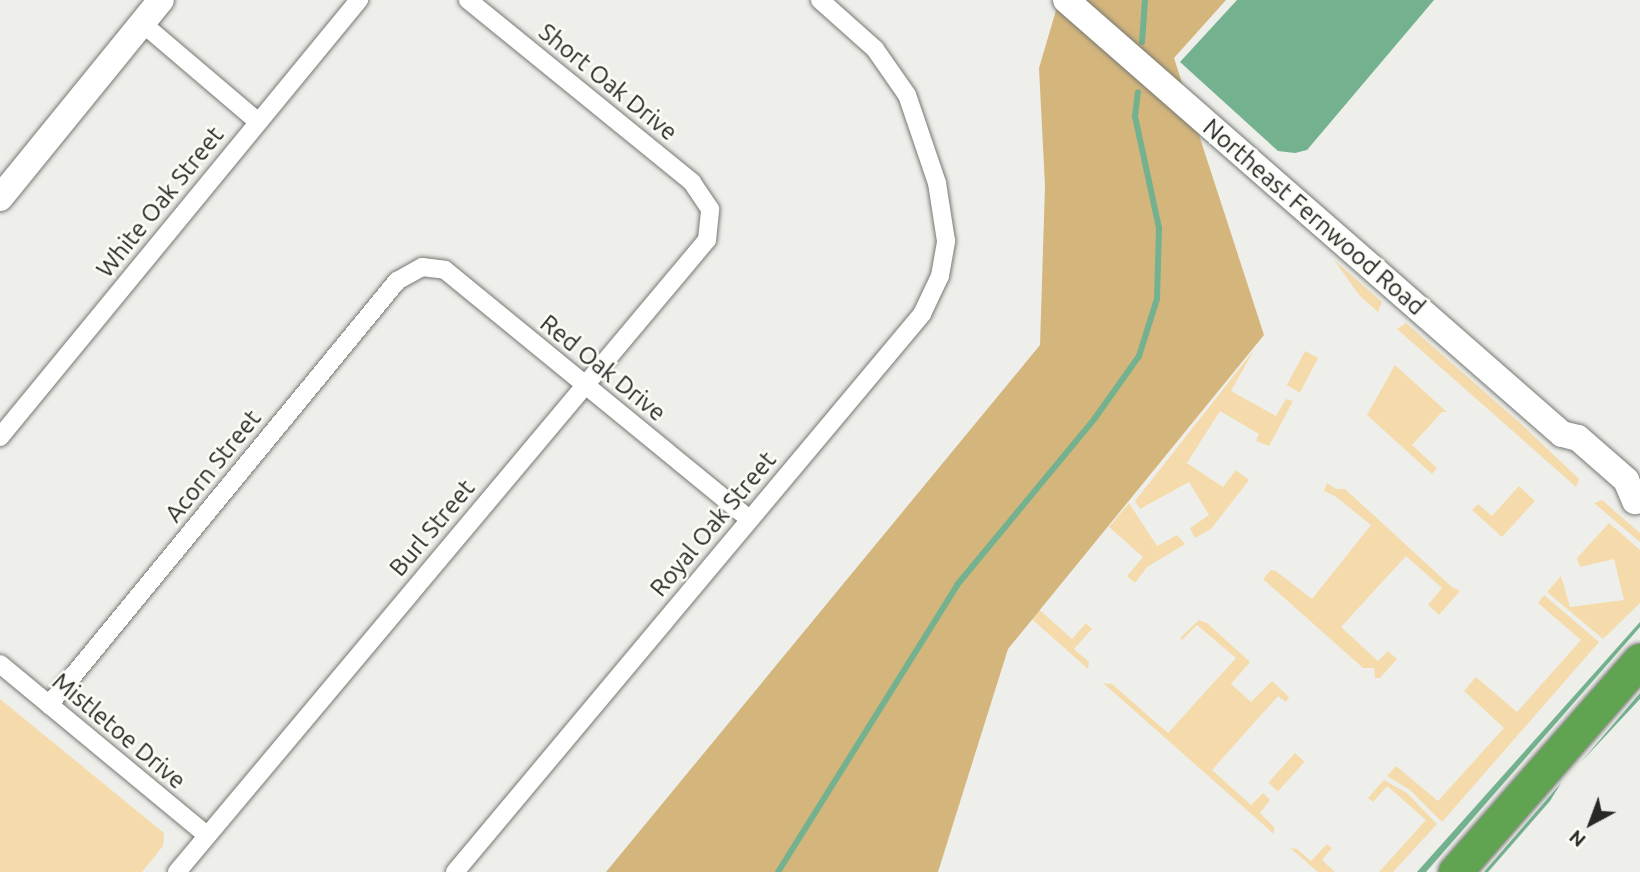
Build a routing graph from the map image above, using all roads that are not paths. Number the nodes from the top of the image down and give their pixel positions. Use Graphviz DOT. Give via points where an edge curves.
graph roads {
  1 [pos="161,0"];
  2 [pos="359,0"];
  3 [pos="468,0"];
  4 [pos="820,0"];
  5 [pos="1066,0"];
  6 [pos="142,23"];
  7 [pos="257,121"];
  8 [pos="0,198"];
  9 [pos="710,209"];
  10 [pos="422,267"];
  11 [pos="584,384"];
  12 [pos="0,437"];
  13 [pos="1637,504"];
  14 [pos="749,519"];
  15 [pos="1640,660"];
  16 [pos="0,664"];
  17 [pos="49,705"];
  18 [pos="207,835"];
  19 [pos="177,872"];
  20 [pos="455,872"];
  21 [pos="1455,872"];
  1 -- 6 [label="street"];
  2 -- 7 [label="street, White Oak Street"];
  3 -- 9 [label="street, Short Oak Drive" via="692,182"];
  4 -- 14 [label="street, Royal Oak Street" via="875,48 894,72 937,183 946,241 940,276 922,314"];
  5 -- 13 [label="street, Northeast Fernwood Road" via="1562,434 1568,451 1615,493"];
  6 -- 7 [label="street"];
  6 -- 8 [label="street"];
  7 -- 12 [label="street, White Oak Street"];
  9 -- 11 [label="street, Burl Street" via="707,240"];
  10 -- 11 [label="street, Red Oak Drive" via="445,270"];
  10 -- 17 [label="street, Acorn Street" via="397,281"];
  11 -- 14 [label="street, Red Oak Drive"];
  11 -- 18 [label="street, Burl Street"];
  14 -- 20 [label="street, Royal Oak Street"];
  15 -- 21 [label="highway"];
  16 -- 17 [label="street, Mistletoe Drive"];
  17 -- 18 [label="street, Mistletoe Drive"];
  18 -- 19 [label="street, Burl Street"];
}
